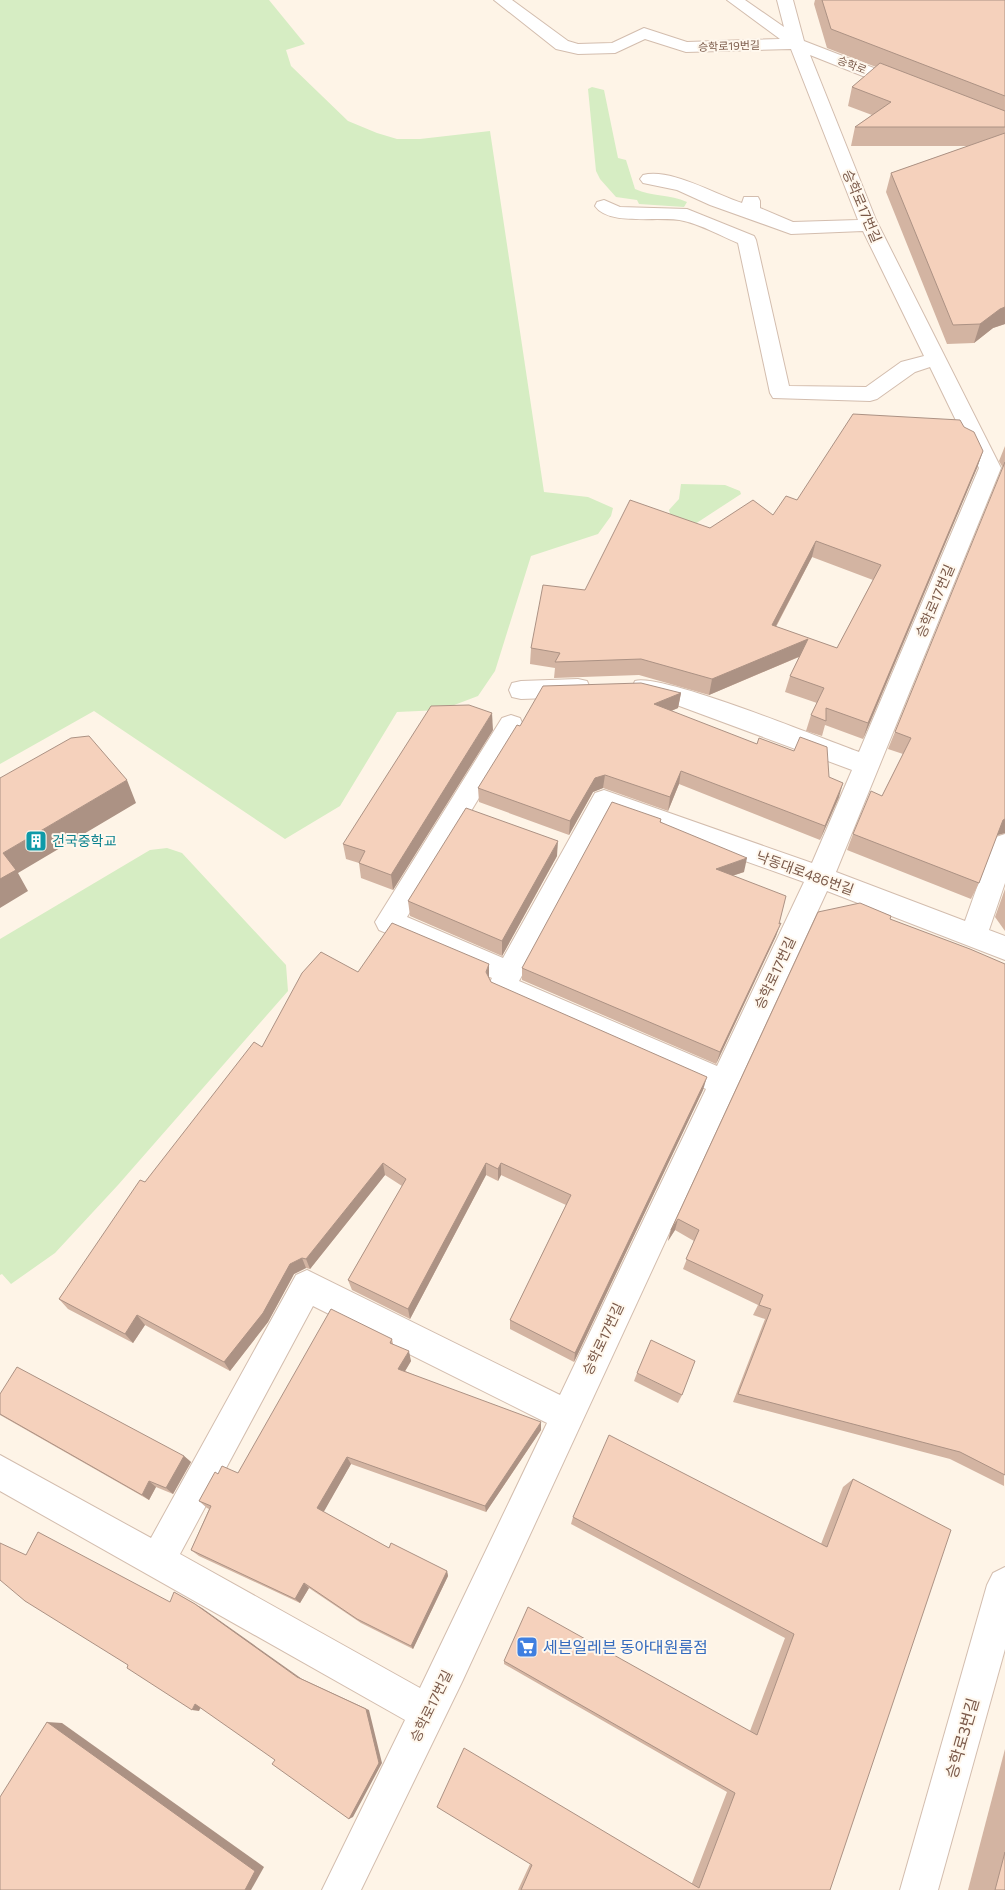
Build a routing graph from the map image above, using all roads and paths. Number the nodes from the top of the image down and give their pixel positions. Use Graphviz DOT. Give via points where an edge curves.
graph roads {
  1 [pos="502,0"];
  2 [pos="735,0"];
  3 [pos="785,0"];
  4 [pos="797,44"];
  5 [pos="924,94"];
  6 [pos="649,180"];
  7 [pos="604,206"];
  8 [pos="869,225"];
  9 [pos="936,360"];
  10 [pos="997,470"];
  11 [pos="521,690"];
  12 [pos="511,725"];
  13 [pos="866,765"];
  14 [pos="460,808"];
  15 [pos="487,817"];
  16 [pos="550,840"];
  17 [pos="1005,845"];
  18 [pos="577,850"];
  19 [pos="820,878"];
  20 [pos="973,936"];
  21 [pos="1005,948"];
  22 [pos="509,973"];
  23 [pos="723,1083"];
  24 [pos="568,1416"];
  25 [pos="0,1472"];
  26 [pos="157,1562"];
  27 [pos="1005,1585"];
  28 [pos="428,1712"];
  29 [pos="341,1890"];
  30 [pos="919,1890"];
  1 -- 4 [label="street, 승학로19번길" via="562,45 578,49 615,48 644,33 686,47"];
  2 -- 4 [label="street, 승학로"];
  3 -- 4 [label="street, 승학로17번길"];
  4 -- 5 [label="street, 승학로"];
  4 -- 8 [label="street, 승학로17번길"];
  6 -- 8 [label="street" via="682,185 717,201 751,206 791,228"];
  7 -- 9 [label="street" via="617,212 687,215 747,240 780,393 870,394 908,367"];
  8 -- 9 [label="street, 승학로17번길"];
  9 -- 10 [label="street, 승학로17번길"];
  10 -- 13 [label="street, 승학로17번길"];
  11 -- 13 [label="street" via="639,686 678,696"];
  12 -- 14 [label="street"];
  13 -- 19 [label="street, 승학로17번길"];
  14 -- 15 [label="street"];
  14 -- 22 [label="street" via="389,922"];
  16 -- 18 [label="street"];
  17 -- 20 [label="street"];
  18 -- 19 [label="street, 낙동대로486번길" via="604,800"];
  18 -- 22 [label="street"];
  19 -- 20 [label="street, 낙동대로486번길"];
  19 -- 23 [label="street, 승학로17번길"];
  20 -- 21 [label="street, 낙동대로486번길"];
  22 -- 23 [label="street" via="502,986"];
  23 -- 24 [label="street, 승학로17번길"];
  24 -- 26 [label="street" via="307,1286"];
  24 -- 28 [label="street, 승학로17번길"];
  25 -- 26 [label="street"];
  26 -- 28 [label="street"];
  27 -- 30 [label="street, 승학로3번길"];
  28 -- 29 [label="street, 승학로17번길"];
}
